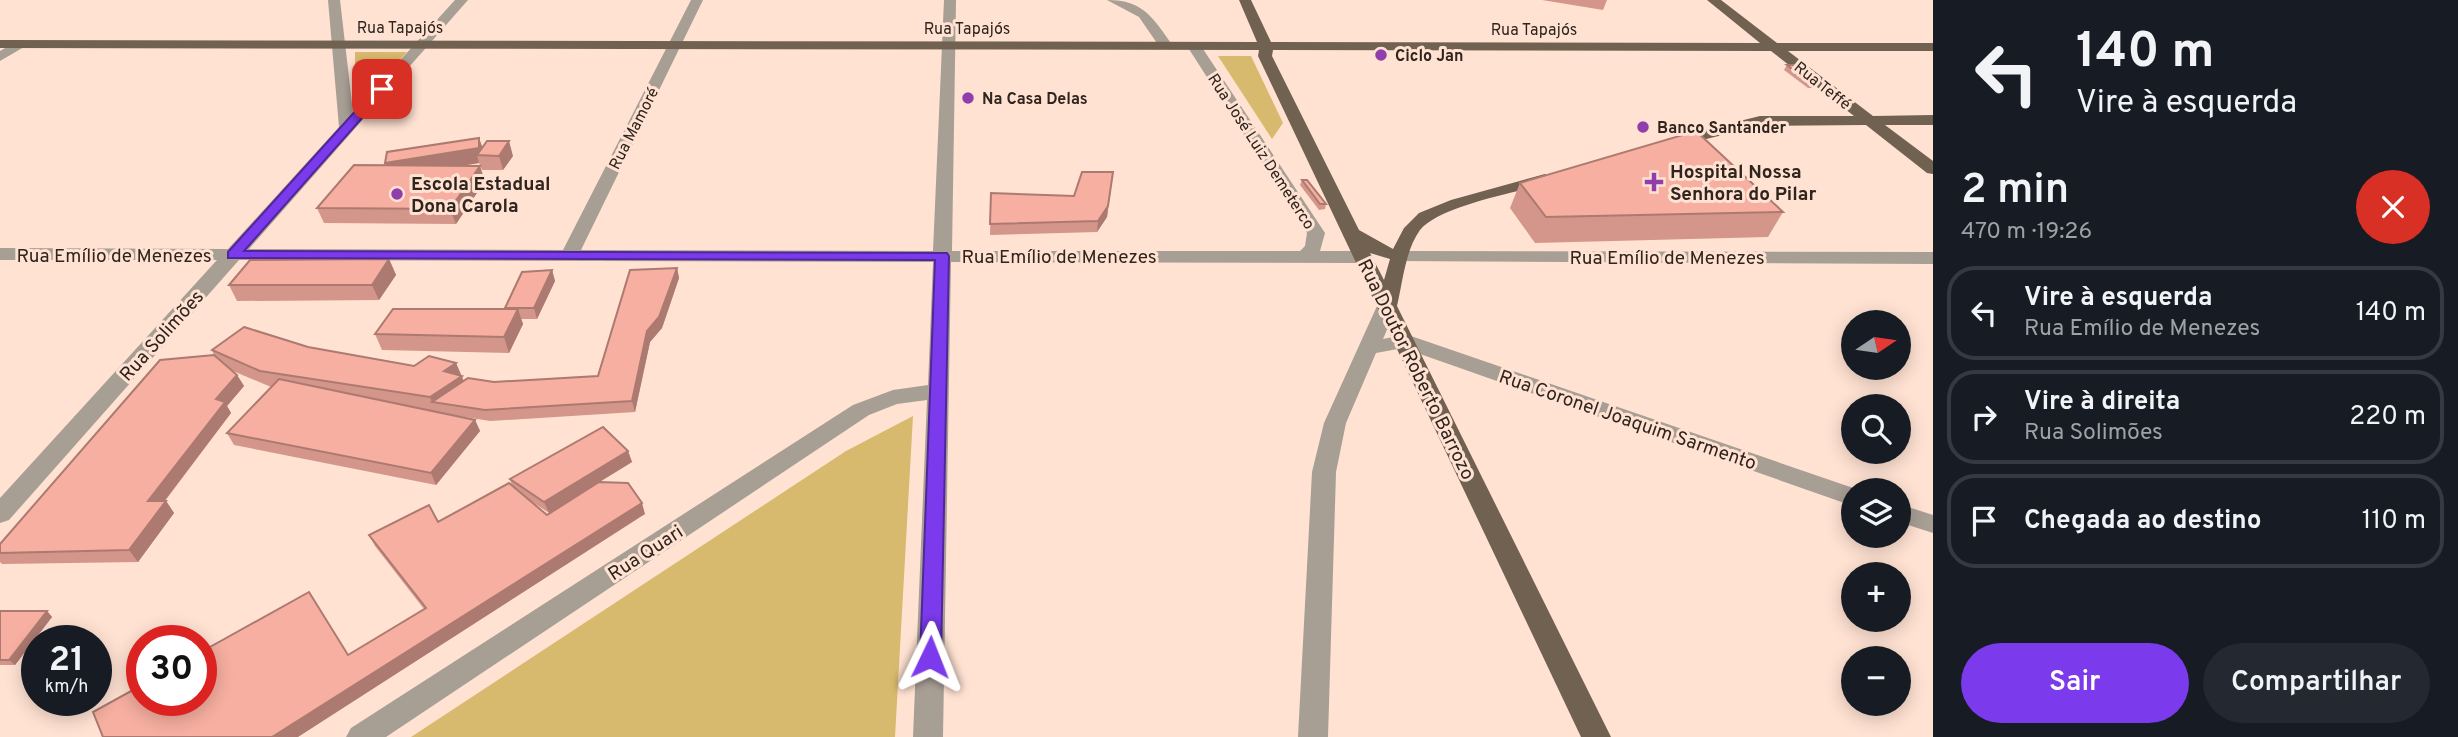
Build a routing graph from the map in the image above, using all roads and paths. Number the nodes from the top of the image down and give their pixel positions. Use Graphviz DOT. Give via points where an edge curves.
graph roads {
  1 [pos="334,0"];
  2 [pos="462,0"];
  3 [pos="697,0"];
  4 [pos="950,0"];
  5 [pos="1113,0"];
  6 [pos="1245,0"];
  7 [pos="1713,0"];
  8 [pos="0,44"];
  9 [pos="19,44"];
  10 [pos="341,45"];
  11 [pos="421,45"];
  12 [pos="674,45"];
  13 [pos="948,46"];
  14 [pos="1166,46"];
  15 [pos="1194,46"];
  16 [pos="1266,46"];
  17 [pos="1774,47"];
  18 [pos="1933,47"];
  19 [pos="0,57"];
  20 [pos="1933,120"];
  21 [pos="1871,121"];
  22 [pos="347,128"];
  23 [pos="1653,148"];
  24 [pos="1933,169"];
  25 [pos="1563,174"];
  26 [pos="1351,232"];
  27 [pos="0,254"];
  28 [pos="233,255"];
  29 [pos="569,256"];
  30 [pos="942,256"];
  31 [pos="1305,257"];
  32 [pos="1363,257"];
  33 [pos="1401,257"];
  34 [pos="1933,258"];
  35 [pos="1387,306"];
  36 [pos="1404,341"];
  37 [pos="1368,348"];
  38 [pos="938,391"];
  39 [pos="1841,493"];
  40 [pos="0,514"];
  41 [pos="1911,517"];
  42 [pos="1933,524"];
  43 [pos="361,737"];
  44 [pos="928,737"];
  45 [pos="1312,737"];
  46 [pos="1597,737"];
  1 -- 10 [label="street"];
  2 -- 11 [label="street, Rua Solimões"];
  3 -- 12 [label="street, Rua Mamoré"];
  4 -- 13 [label="street"];
  5 -- 14 [label="street" via="1144,14"];
  6 -- 16 [label="main road, Rua Doutor Roberto Barrozo"];
  7 -- 17 [label="main road, Rua Teffé"];
  8 -- 9 [label="main road, Rua Tapajós"];
  9 -- 10 [label="main road, Rua Tapajós"];
  9 -- 19 [label="street"];
  10 -- 11 [label="main road, Rua Tapajós"];
  10 -- 22 [label="street"];
  11 -- 12 [label="main road, Rua Tapajós"];
  11 -- 22 [label="street, Rua Solimões"];
  12 -- 13 [label="main road, Rua Tapajós"];
  12 -- 29 [label="street, Rua Mamoré"];
  13 -- 14 [label="main road, Rua Tapajós"];
  13 -- 30 [label="street"];
  14 -- 15 [label="main road, Rua Tapajós"];
  15 -- 16 [label="main road, Rua Tapajós"];
  15 -- 31 [label="street, Rua José Luiz Demeterco" via="1316,233 1314,247"];
  16 -- 17 [label="main road, Rua Tapajós"];
  16 -- 26 [label="main road, Rua Doutor Roberto Barrozo" via="1265,56"];
  17 -- 18 [label="main road, Rua Tapajós"];
  17 -- 21 [label="main road, Rua Teffé"];
  20 -- 21 [label="main road"];
  21 -- 23 [label="main road" via="1753,122"];
  21 -- 24 [label="main road, Rua Teffé"];
  22 -- 28 [label="street, Rua Solimões"];
  25 -- 33 [label="main road" via="1424,217 1411,231"];
  26 -- 32 [label="main road, Rua Doutor Roberto Barrozo"];
  26 -- 33 [label="main road" via="1376,249"];
  27 -- 28 [label="street, Rua Emílio de Menezes"];
  28 -- 29 [label="street, Rua Emílio de Menezes"];
  28 -- 40 [label="street, Rua Solimões"];
  29 -- 30 [label="street, Rua Emílio de Menezes"];
  30 -- 31 [label="street, Rua Emílio de Menezes"];
  30 -- 38 [label="street"];
  31 -- 32 [label="street, Rua Emílio de Menezes"];
  32 -- 35 [label="main road, Rua Doutor Roberto Barrozo"];
  33 -- 34 [label="street, Rua Emílio de Menezes"];
  33 -- 35 [label="main road"];
  35 -- 36 [label="main road, Rua Doutor Roberto Barrozo"];
  35 -- 37 [label="street"];
  36 -- 37 [label="street"];
  36 -- 39 [label="street, Rua Coronel Joaquim Sarmento"];
  36 -- 46 [label="main road, Rua Doutor Roberto Barrozo"];
  37 -- 45 [label="street" via="1335,423 1324,472"];
  38 -- 43 [label="street, Rua Quari" via="893,397 861,410"];
  38 -- 44 [label="street"];
  41 -- 42 [label="street"];
}
